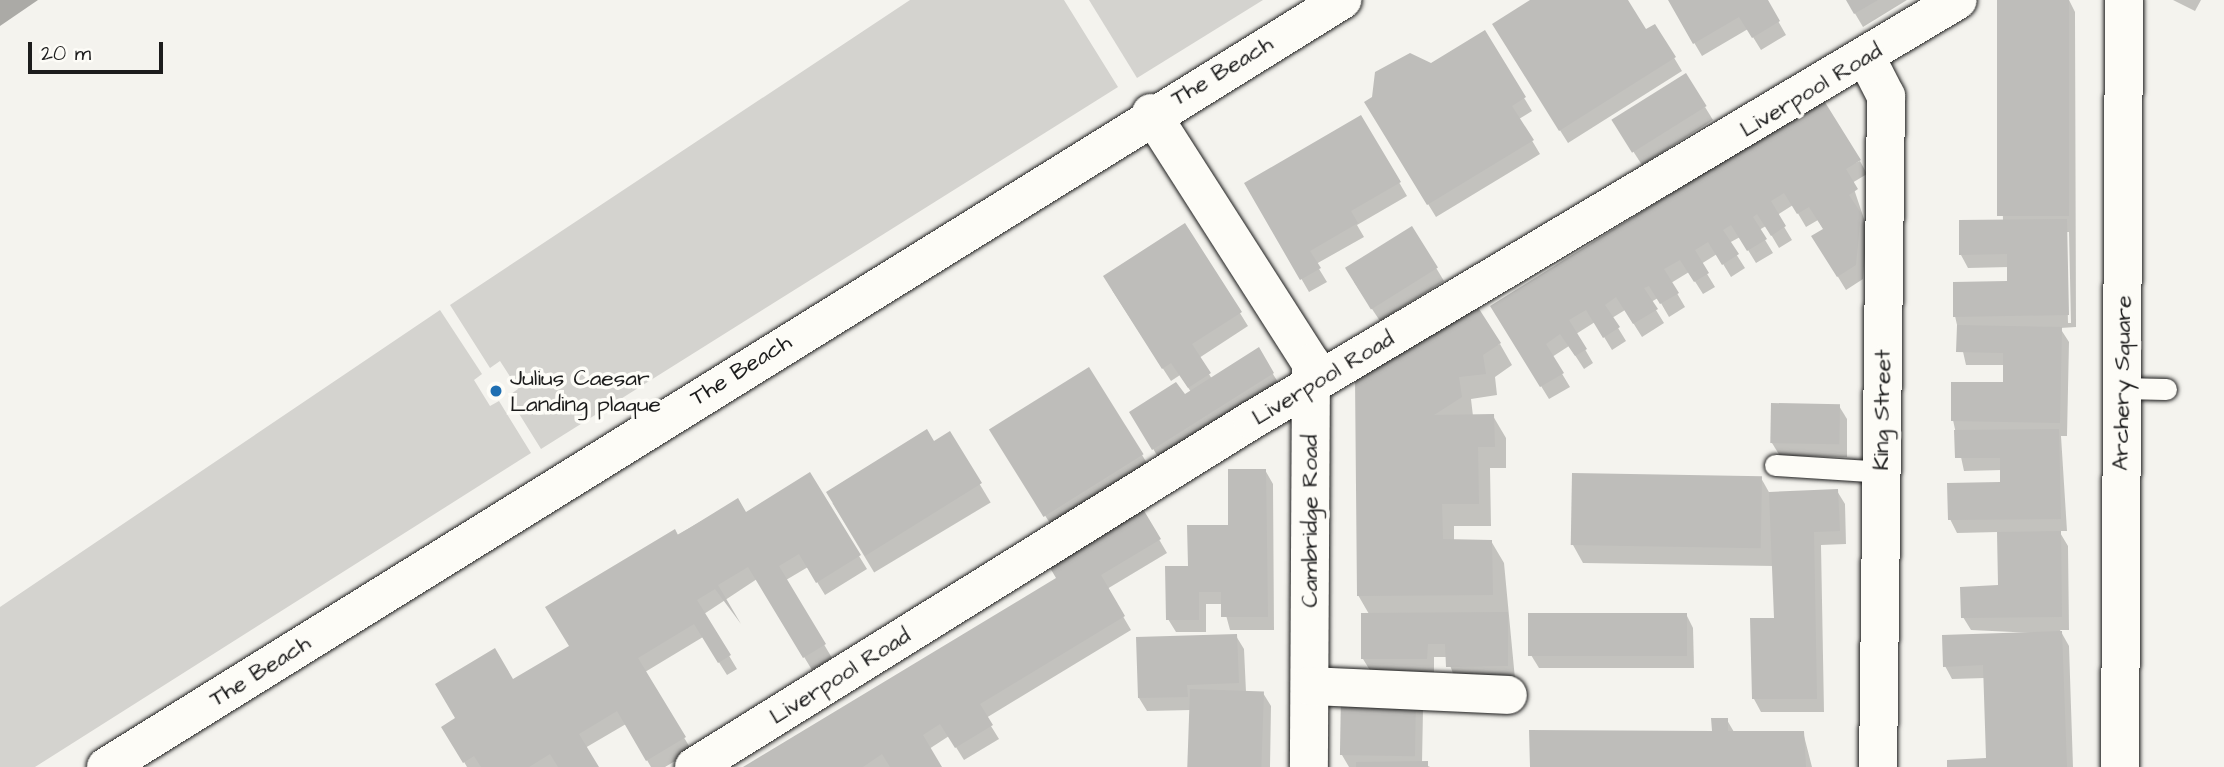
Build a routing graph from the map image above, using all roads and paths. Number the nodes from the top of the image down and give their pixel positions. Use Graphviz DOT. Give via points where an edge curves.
graph roads {
  1 [pos="1342,0"];
  2 [pos="1958,0"];
  3 [pos="2124,0"];
  4 [pos="1866,57"];
  5 [pos="1151,113"];
  6 [pos="1310,386"];
  7 [pos="2121,388"];
  8 [pos="2166,390"];
  9 [pos="1774,465"];
  10 [pos="1882,472"];
  11 [pos="1310,686"];
  12 [pos="1508,695"];
  13 [pos="106,767"];
  14 [pos="694,767"];
  15 [pos="1309,767"];
  16 [pos="1878,767"];
  17 [pos="2120,767"];
  1 -- 5 [label="street, The Beach"];
  2 -- 4 [label="street, Liverpool Road"];
  3 -- 7 [label="street, Archery Square"];
  4 -- 6 [label="street, Liverpool Road"];
  4 -- 10 [label="street, King Street" via="1886,96"];
  5 -- 6 [label="street, Cambridge Road" via="1311,363"];
  5 -- 13 [label="street, The Beach"];
  6 -- 11 [label="street, Cambridge Road"];
  6 -- 14 [label="street, Liverpool Road"];
  7 -- 8 [label="lane"];
  7 -- 17 [label="street, Archery Square"];
  9 -- 10 [label="lane"];
  10 -- 16 [label="street, King Street"];
  11 -- 12 [label="street"];
  11 -- 15 [label="street, Cambridge Road"];
}
